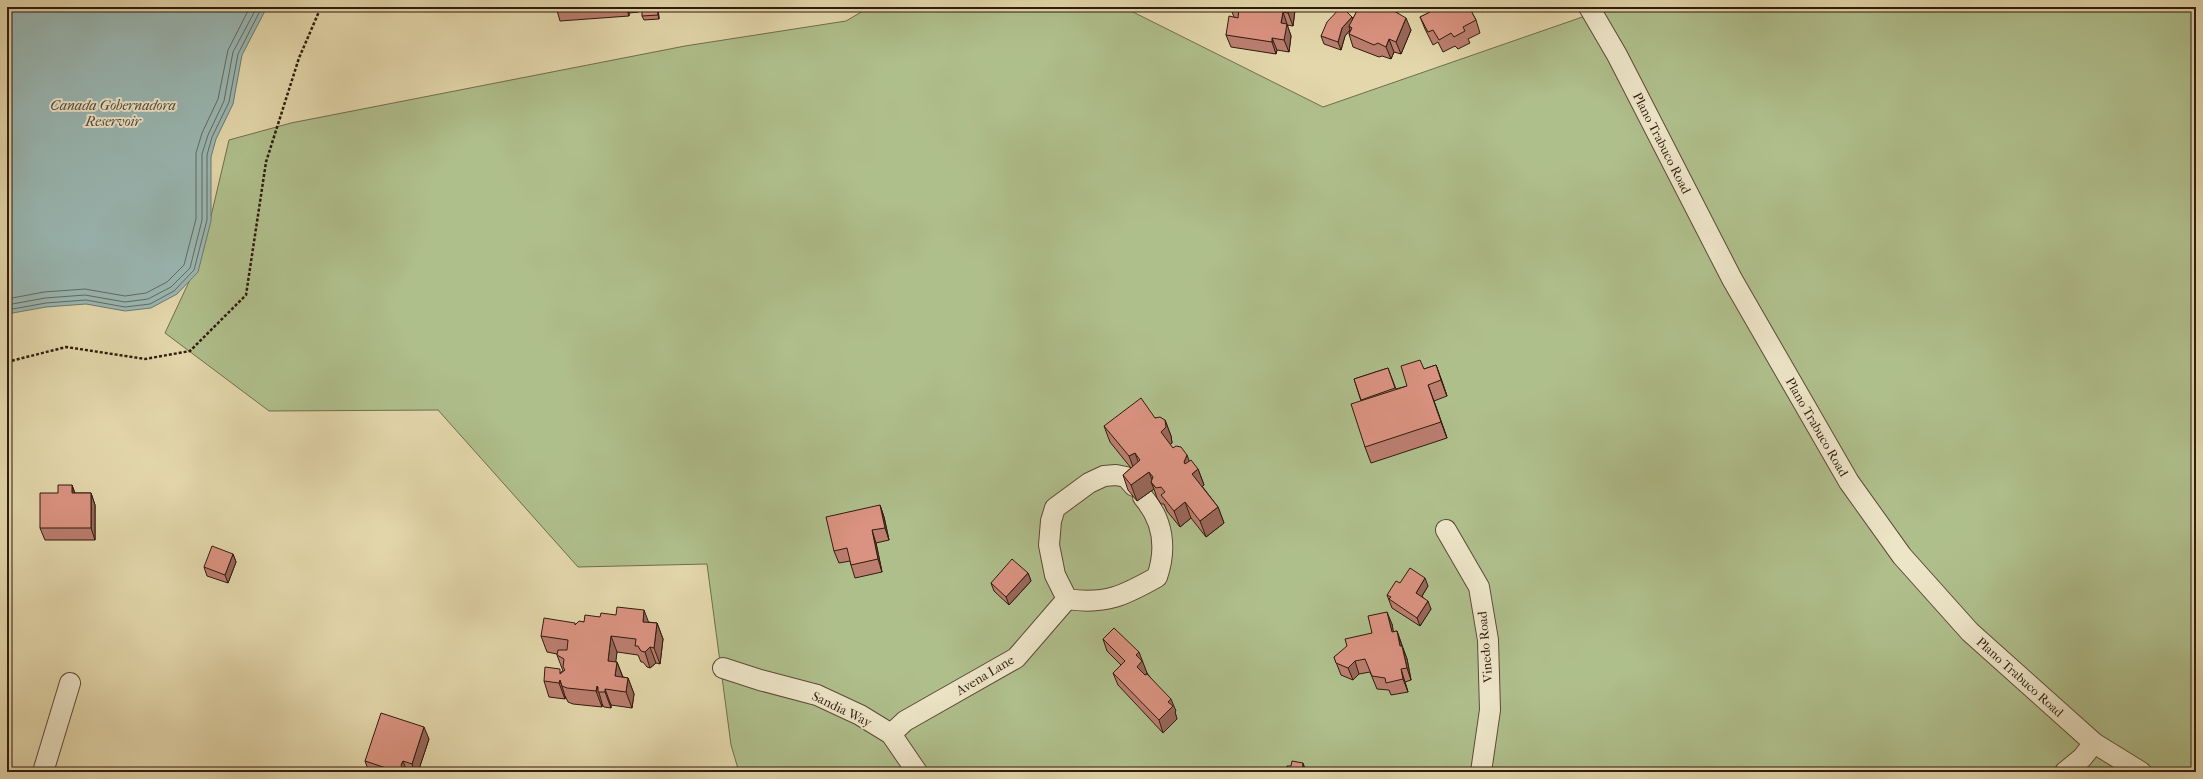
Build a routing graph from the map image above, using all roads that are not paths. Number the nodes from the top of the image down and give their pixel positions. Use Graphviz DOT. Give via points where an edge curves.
graph roads {
  1 [pos="1590,7"];
  2 [pos="1446,530"];
  3 [pos="1067,599"];
  4 [pos="723,668"];
  5 [pos="70,684"];
  6 [pos="891,734"];
  7 [pos="2094,742"];
  8 [pos="43,772"];
  9 [pos="918,772"];
  10 [pos="1481,772"];
  11 [pos="2066,772"];
  12 [pos="2141,772"];
  1 -- 7 [label="street, Plano Trabuco Road" via="1617,54 1732,278 1849,482 1902,556 1970,632"];
  2 -- 10 [label="street, Vinedo Road" via="1479,587 1488,640 1490,710"];
  3 -- 3 [label="street" via="1099,601 1125,595 1157,577 1163,561 1162,533 1154,509 1126,477 1104,476 1055,508 1051,521 1050,545 1056,575"];
  3 -- 6 [label="street, Avena Lane" via="1016,658 906,721"];
  4 -- 6 [label="street, Sandia Way" via="817,695 860,715"];
  5 -- 8 [label="street"];
  6 -- 9 [label="street, Sandia Way"];
  7 -- 11 [label="street" via="2082,758"];
  7 -- 12 [label="street, Plano Trabuco Road"];
}
